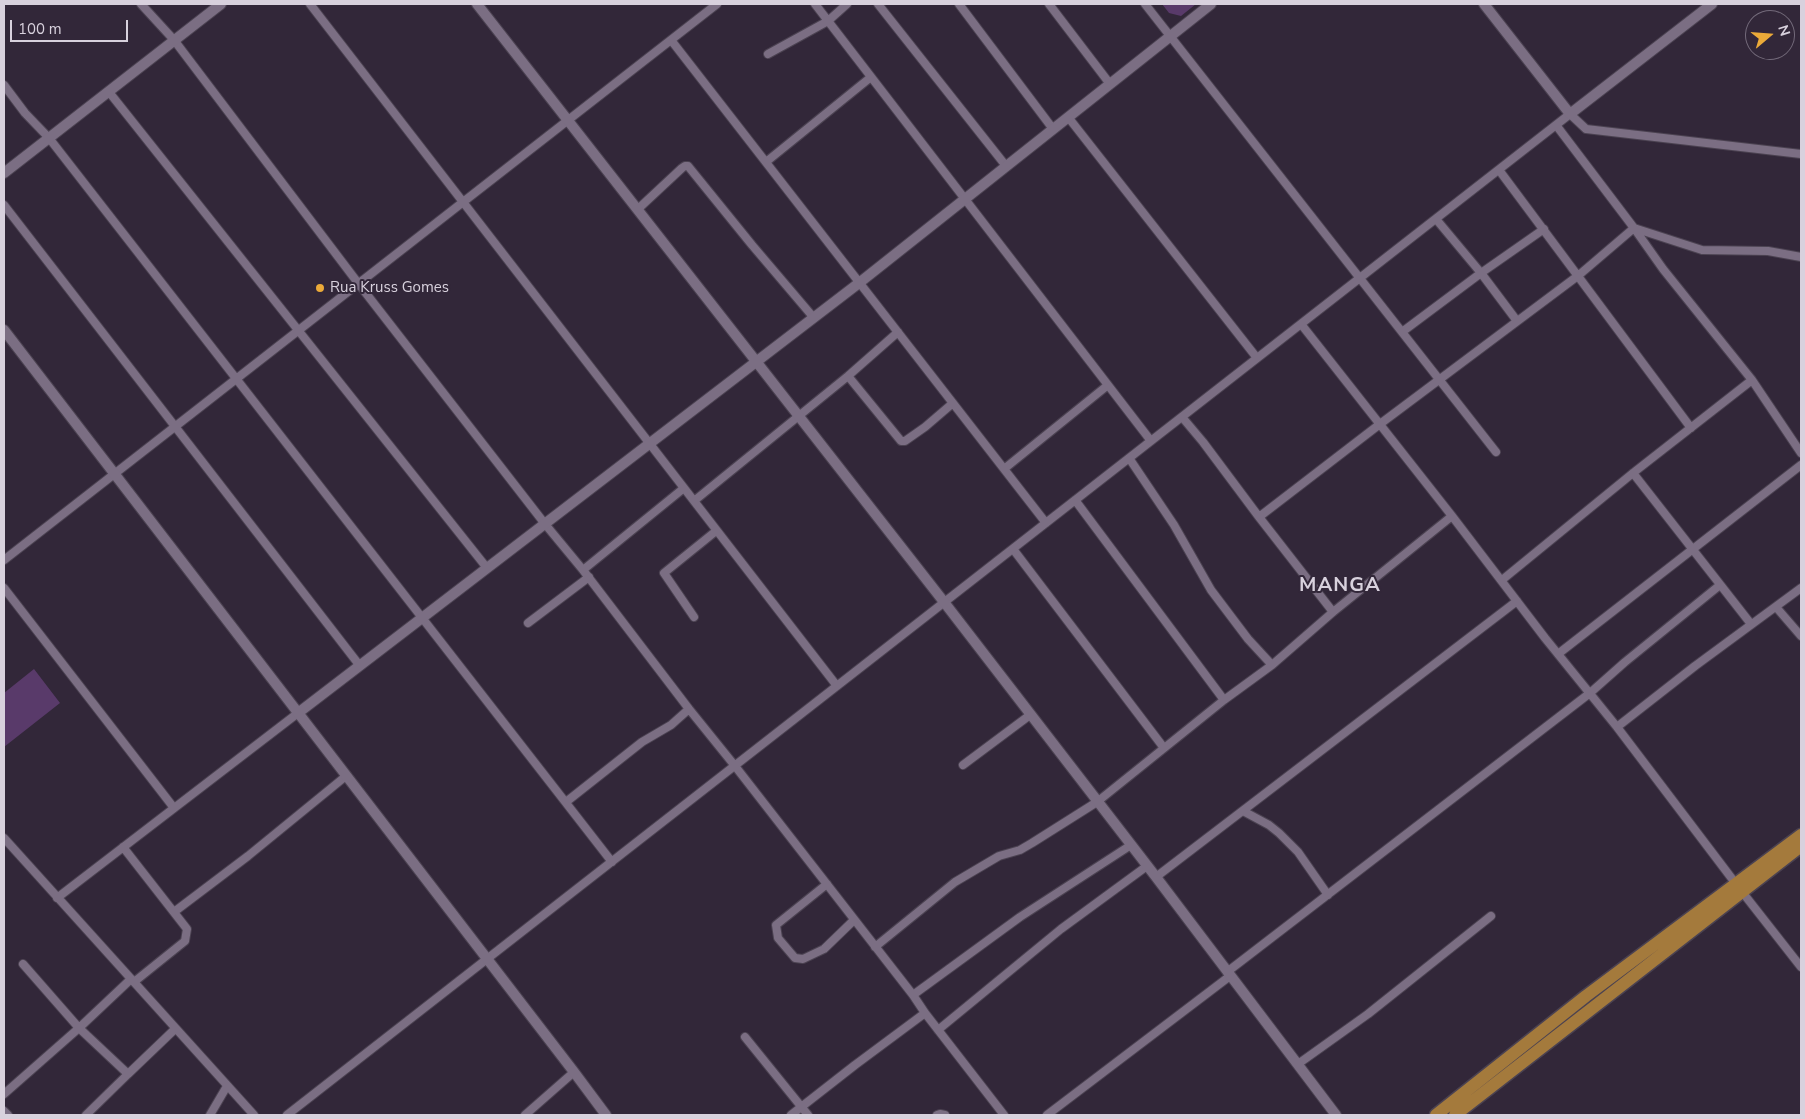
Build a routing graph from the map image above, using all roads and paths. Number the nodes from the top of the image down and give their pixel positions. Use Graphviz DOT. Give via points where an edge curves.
graph roads {
  1 [pos="141,4"];
  2 [pos="222,4"];
  3 [pos="310,4"];
  4 [pos="477,4"];
  5 [pos="717,4"];
  6 [pos="815,4"];
  7 [pos="847,4"];
  8 [pos="878,4"];
  9 [pos="959,4"];
  10 [pos="1049,4"];
  11 [pos="1145,4"];
  12 [pos="1211,4"];
  13 [pos="1484,4"];
  14 [pos="1712,4"];
  15 [pos="828,21"];
  16 [pos="1170,36"];
  17 [pos="174,40"];
  18 [pos="671,40"];
  19 [pos="768,54"];
  20 [pos="871,77"];
  21 [pos="1110,84"];
  22 [pos="4,85"];
  23 [pos="109,92"];
  24 [pos="1570,114"];
  25 [pos="1068,117"];
  26 [pos="568,120"];
  27 [pos="1556,125"];
  28 [pos="1053,129"];
  29 [pos="49,138"];
  30 [pos="1801,154"];
  31 [pos="766,162"];
  32 [pos="1006,166"];
  33 [pos="1499,170"];
  34 [pos="4,173"];
  35 [pos="965,199"];
  36 [pos="463,202"];
  37 [pos="4,206"];
  38 [pos="638,209"];
  39 [pos="1436,219"];
  40 [pos="1634,228"];
  41 [pos="1544,229"];
  42 [pos="1801,257"];
  43 [pos="1482,273"];
  44 [pos="1579,275"];
  45 [pos="1360,278"];
  46 [pos="358,283"];
  47 [pos="859,283"];
  48 [pos="814,318"];
  49 [pos="1518,321"];
  50 [pos="1301,324"];
  51 [pos="4,330"];
  52 [pos="298,330"];
  53 [pos="898,332"];
  54 [pos="1402,332"];
  55 [pos="1257,358"];
  56 [pos="756,362"];
  57 [pos="848,376"];
  58 [pos="236,378"];
  59 [pos="1440,380"];
  60 [pos="1752,380"];
  61 [pos="1108,385"];
  62 [pos="953,403"];
  63 [pos="799,416"];
  64 [pos="1182,418"];
  65 [pos="1380,424"];
  66 [pos="174,426"];
  67 [pos="1691,428"];
  68 [pos="1151,441"];
  69 [pos="650,443"];
  70 [pos="1496,452"];
  71 [pos="1801,453"];
  72 [pos="1129,458"];
  73 [pos="1801,465"];
  74 [pos="1004,469"];
  75 [pos="114,473"];
  76 [pos="1633,473"];
  77 [pos="684,488"];
  78 [pos="1075,500"];
  79 [pos="694,501"];
  80 [pos="1452,516"];
  81 [pos="1259,517"];
  82 [pos="1046,523"];
  83 [pos="545,524"];
  84 [pos="716,531"];
  85 [pos="1013,549"];
  86 [pos="1692,549"];
  87 [pos="4,560"];
  88 [pos="487,568"];
  89 [pos="584,570"];
  90 [pos="589,578"];
  91 [pos="1502,580"];
  92 [pos="1720,585"];
  93 [pos="4,588"];
  94 [pos="1801,588"];
  95 [pos="1516,601"];
  96 [pos="944,602"];
  97 [pos="1776,607"];
  98 [pos="1333,612"];
  99 [pos="694,617"];
  100 [pos="422,618"];
  101 [pos="528,623"];
  102 [pos="1751,624"];
  103 [pos="1801,636"];
  104 [pos="1558,654"];
  105 [pos="1272,665"];
  106 [pos="360,666"];
  107 [pos="837,686"];
  108 [pos="1590,693"];
  109 [pos="1224,700"];
  110 [pos="689,709"];
  111 [pos="298,713"];
  112 [pos="1030,714"];
  113 [pos="1617,727"];
  114 [pos="1164,748"];
  115 [pos="963,765"];
  116 [pos="735,766"];
  117 [pos="346,776"];
  118 [pos="566,802"];
  119 [pos="1097,802"];
  120 [pos="174,808"];
  121 [pos="1242,810"];
  122 [pos="1801,835"];
  123 [pos="4,838"];
  124 [pos="1131,845"];
  125 [pos="1801,846"];
  126 [pos="123,847"];
  127 [pos="612,862"];
  128 [pos="1147,866"];
  129 [pos="1156,877"];
  130 [pos="826,884"];
  131 [pos="1739,888"];
  132 [pos="1328,894"];
  133 [pos="57,898"];
  134 [pos="174,912"];
  135 [pos="1490,916"];
  136 [pos="854,920"];
  137 [pos="875,947"];
  138 [pos="487,959"];
  139 [pos="23,964"];
  140 [pos="1801,967"];
  141 [pos="1228,974"];
  142 [pos="132,981"];
  143 [pos="913,995"];
  144 [pos="925,1013"];
  145 [pos="79,1028"];
  146 [pos="175,1029"];
  147 [pos="938,1030"];
  148 [pos="745,1037"];
  149 [pos="1537,1044"];
  150 [pos="1298,1064"];
  151 [pos="574,1072"];
  152 [pos="128,1074"];
  153 [pos="227,1086"];
  154 [pos="4,1094"];
  155 [pos="802,1107"];
  156 [pos="4,1111"];
  157 [pos="8,1115"];
  158 [pos="86,1115"];
  159 [pos="210,1115"];
  160 [pos="254,1115"];
  161 [pos="287,1115"];
  162 [pos="526,1115"];
  163 [pos="606,1115"];
  164 [pos="791,1115"];
  165 [pos="808,1115"];
  166 [pos="937,1115"];
  167 [pos="944,1115"];
  168 [pos="1004,1115"];
  169 [pos="1047,1115"];
  170 [pos="1336,1115"];
  171 [pos="1436,1115"];
  172 [pos="1455,1115"];
  1 -- 17 [label="street"];
  2 -- 17 [label="street"];
  3 -- 36 [label="street"];
  4 -- 26 [label="street"];
  5 -- 18 [label="street"];
  6 -- 15 [label="street"];
  7 -- 15 [label="street"];
  8 -- 32 [label="street"];
  9 -- 28 [label="street"];
  10 -- 21 [label="street"];
  11 -- 16 [label="street"];
  12 -- 16 [label="street"];
  13 -- 24 [label="street"];
  14 -- 24 [label="street"];
  15 -- 19 [label="street"];
  15 -- 20 [label="street"];
  16 -- 21 [label="street"];
  16 -- 45 [label="street"];
  17 -- 23 [label="street"];
  17 -- 46 [label="street"];
  18 -- 26 [label="street"];
  18 -- 31 [label="street"];
  20 -- 31 [label="street"];
  20 -- 35 [label="street"];
  21 -- 25 [label="street"];
  22 -- 29 [label="street"];
  23 -- 29 [label="street"];
  23 -- 52 [label="street"];
  24 -- 27 [label="street"];
  24 -- 30 [label="street" via="1586,129"];
  25 -- 28 [label="street"];
  25 -- 55 [label="street"];
  26 -- 36 [label="street"];
  26 -- 38 [label="street"];
  27 -- 33 [label="street"];
  27 -- 40 [label="street"];
  28 -- 32 [label="street"];
  29 -- 34 [label="street"];
  29 -- 58 [label="street"];
  31 -- 47 [label="street"];
  32 -- 35 [label="street"];
  33 -- 39 [label="street"];
  33 -- 41 [label="street"];
  35 -- 47 [label="street"];
  35 -- 61 [label="street"];
  36 -- 46 [label="street"];
  36 -- 69 [label="street"];
  37 -- 66 [label="street"];
  38 -- 48 [label="street" via="688,166"];
  38 -- 56 [label="street"];
  39 -- 43 [label="street"];
  39 -- 45 [label="street"];
  40 -- 42 [label="street" via="1702,250 1768,251"];
  40 -- 44 [label="street"];
  40 -- 60 [label="street"];
  41 -- 43 [label="street"];
  41 -- 44 [label="street"];
  43 -- 49 [label="street"];
  43 -- 54 [label="street"];
  44 -- 49 [label="street"];
  44 -- 67 [label="street"];
  45 -- 50 [label="street"];
  45 -- 54 [label="street"];
  46 -- 52 [label="street"];
  46 -- 83 [label="street"];
  47 -- 48 [label="street"];
  47 -- 53 [label="street"];
  48 -- 56 [label="street"];
  49 -- 59 [label="street"];
  50 -- 55 [label="street"];
  50 -- 65 [label="street"];
  51 -- 75 [label="street"];
  52 -- 58 [label="street"];
  52 -- 88 [label="street"];
  53 -- 57 [label="street"];
  53 -- 62 [label="street"];
  54 -- 59 [label="street"];
  55 -- 64 [label="street"];
  56 -- 63 [label="street"];
  56 -- 69 [label="street"];
  57 -- 62 [label="street" via="901,441"];
  57 -- 63 [label="street"];
  58 -- 66 [label="street"];
  58 -- 100 [label="street"];
  59 -- 65 [label="street"];
  59 -- 70 [label="street"];
  60 -- 67 [label="street"];
  60 -- 71 [label="street"];
  61 -- 68 [label="street"];
  61 -- 74 [label="street"];
  62 -- 74 [label="street"];
  63 -- 79 [label="street"];
  63 -- 96 [label="street"];
  64 -- 68 [label="street"];
  64 -- 81 [label="street"];
  65 -- 80 [label="street"];
  65 -- 81 [label="street"];
  66 -- 75 [label="street"];
  66 -- 106 [label="street"];
  67 -- 76 [label="street"];
  68 -- 72 [label="street"];
  69 -- 77 [label="street"];
  69 -- 83 [label="street"];
  72 -- 78 [label="street"];
  72 -- 105 [label="street" via="1174,525 1211,590"];
  73 -- 86 [label="street"];
  74 -- 82 [label="street"];
  75 -- 87 [label="street"];
  75 -- 111 [label="street"];
  76 -- 86 [label="street"];
  76 -- 91 [label="street"];
  77 -- 79 [label="street"];
  77 -- 89 [label="street"];
  78 -- 82 [label="street"];
  78 -- 109 [label="street"];
  79 -- 84 [label="street"];
  80 -- 91 [label="street"];
  80 -- 98 [label="street"];
  81 -- 98 [label="street"];
  82 -- 85 [label="street"];
  83 -- 88 [label="street"];
  83 -- 89 [label="street"];
  84 -- 99 [label="street" via="664,572"];
  84 -- 107 [label="street"];
  85 -- 96 [label="street"];
  85 -- 114 [label="street"];
  86 -- 92 [label="street"];
  86 -- 104 [label="street"];
  88 -- 100 [label="street"];
  89 -- 90 [label="street"];
  90 -- 101 [label="street"];
  90 -- 110 [label="street"];
  91 -- 95 [label="street"];
  92 -- 102 [label="street"];
  92 -- 108 [label="street"];
  93 -- 120 [label="street"];
  94 -- 97 [label="street"];
  95 -- 104 [label="street"];
  95 -- 121 [label="street"];
  96 -- 107 [label="street"];
  96 -- 112 [label="street"];
  97 -- 102 [label="street"];
  97 -- 103 [label="street"];
  98 -- 105 [label="street"];
  100 -- 106 [label="street"];
  100 -- 118 [label="street"];
  102 -- 113 [label="street"];
  104 -- 108 [label="street"];
  105 -- 109 [label="street"];
  106 -- 111 [label="street"];
  107 -- 116 [label="street"];
  108 -- 113 [label="street"];
  108 -- 132 [label="street"];
  109 -- 114 [label="street"];
  110 -- 116 [label="street"];
  110 -- 118 [label="street"];
  111 -- 117 [label="street"];
  111 -- 120 [label="street"];
  112 -- 115 [label="street"];
  112 -- 119 [label="street"];
  113 -- 131 [label="street"];
  114 -- 119 [label="street"];
  116 -- 127 [label="street"];
  116 -- 130 [label="street"];
  117 -- 134 [label="street"];
  117 -- 138 [label="street"];
  118 -- 127 [label="street"];
  119 -- 124 [label="street"];
  119 -- 137 [label="street" via="1020,850 999,856 955,882"];
  120 -- 126 [label="street"];
  121 -- 129 [label="street"];
  121 -- 132 [label="street" via="1280,833"];
  122 -- 131 [label="highway"];
  123 -- 133 [label="street"];
  124 -- 128 [label="street"];
  124 -- 143 [label="street" via="1020,917"];
  125 -- 131 [label="highway"];
  126 -- 133 [label="street"];
  126 -- 134 [label="street"];
  127 -- 138 [label="street"];
  128 -- 129 [label="street"];
  128 -- 147 [label="street" via="1061,929"];
  129 -- 141 [label="street"];
  130 -- 136 [label="street"];
  130 -- 136 [label="street" via="776,925 778,938 795,958 803,959 824,949"];
  131 -- 140 [label="street"];
  131 -- 149 [label="highway" via="1615,992"];
  131 -- 149 [label="highway" via="1586,996"];
  132 -- 141 [label="street"];
  133 -- 142 [label="street"];
  134 -- 142 [label="street" via="187,929 185,941"];
  135 -- 150 [label="street" via="1368,1014"];
  136 -- 137 [label="street"];
  137 -- 143 [label="street"];
  138 -- 151 [label="street"];
  138 -- 161 [label="street"];
  139 -- 145 [label="street"];
  141 -- 150 [label="street"];
  141 -- 169 [label="street"];
  142 -- 145 [label="street"];
  142 -- 146 [label="street"];
  143 -- 144 [label="street"];
  144 -- 147 [label="street"];
  144 -- 155 [label="street"];
  145 -- 152 [label="street"];
  145 -- 154 [label="street"];
  146 -- 152 [label="street"];
  146 -- 153 [label="street"];
  147 -- 168 [label="street"];
  148 -- 155 [label="street"];
  149 -- 171 [label="highway"];
  149 -- 172 [label="highway" via="1526,1060"];
  150 -- 170 [label="street"];
  151 -- 162 [label="street"];
  151 -- 163 [label="street"];
  152 -- 158 [label="street"];
  153 -- 159 [label="street"];
  153 -- 160 [label="street"];
  155 -- 164 [label="street"];
  155 -- 165 [label="street"];
  156 -- 157 [label="street"];
  166 -- 167 [label="street"];
}
